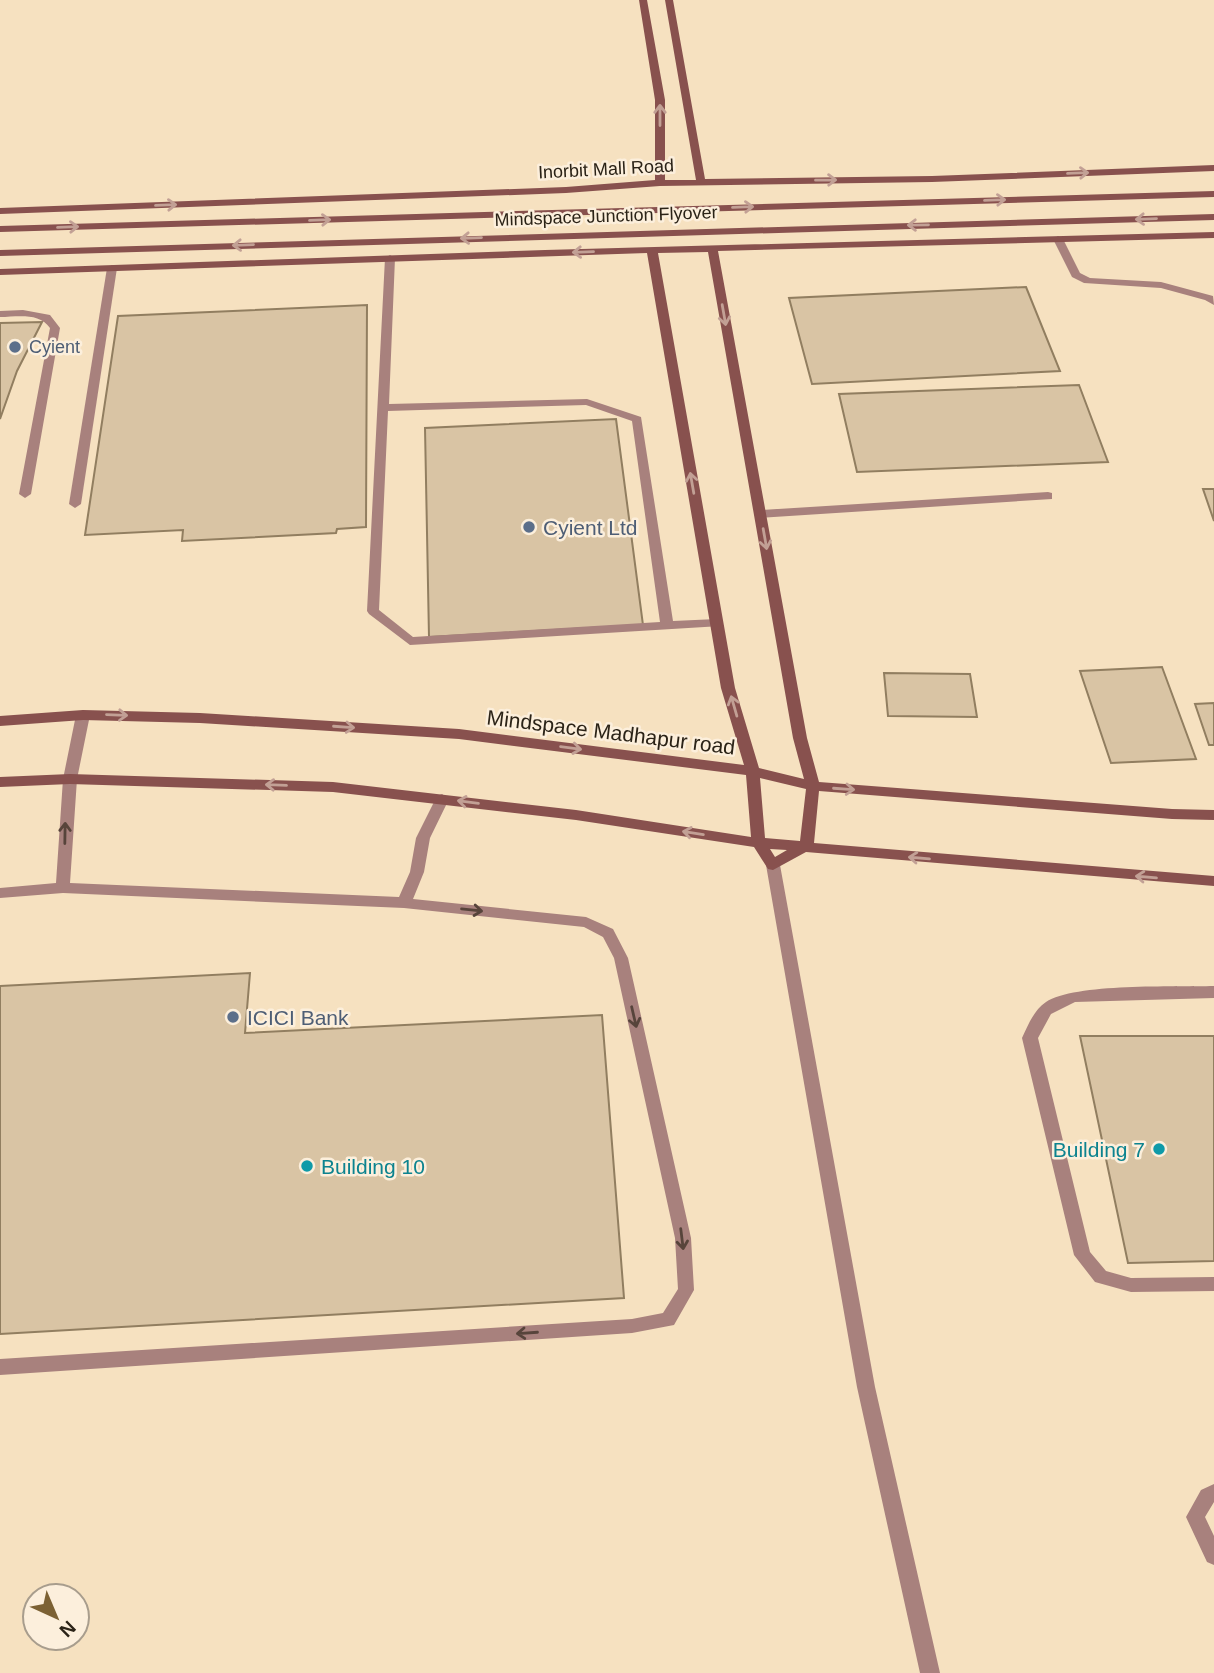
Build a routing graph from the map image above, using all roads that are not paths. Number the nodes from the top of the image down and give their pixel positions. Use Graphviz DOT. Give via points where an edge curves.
graph roads {
  1 [pos="643,0"];
  2 [pos="669,0"];
  3 [pos="678,49"];
  4 [pos="652,50"];
  5 [pos="1214,168"];
  6 [pos="701,182"];
  7 [pos="660,183"];
  8 [pos="1214,194"];
  9 [pos="0,211"];
  10 [pos="1214,218"];
  11 [pos="0,229"];
  12 [pos="1214,235"];
  13 [pos="1058,239"];
  14 [pos="712,248"];
  15 [pos="652,250"];
  16 [pos="0,253"];
  17 [pos="390,258"];
  18 [pos="112,268"];
  19 [pos="0,272"];
  20 [pos="1214,302"];
  21 [pos="0,314"];
  22 [pos="382,408"];
  23 [pos="25,494"];
  24 [pos="1048,496"];
  25 [pos="75,504"];
  26 [pos="760,514"];
  27 [pos="717,623"];
  28 [pos="667,626"];
  29 [pos="83,715"];
  30 [pos="0,721"];
  31 [pos="753,771"];
  32 [pos="70,779"];
  33 [pos="0,782"];
  34 [pos="813,786"];
  35 [pos="442,799"];
  36 [pos="1214,815"];
  37 [pos="758,843"];
  38 [pos="807,845"];
  39 [pos="773,865"];
  40 [pos="1214,881"];
  41 [pos="63,888"];
  42 [pos="0,892"];
  43 [pos="404,903"];
  44 [pos="1214,992"];
  45 [pos="1214,1284"];
  46 [pos="0,1367"];
  47 [pos="1214,1492"];
  48 [pos="1214,1556"];
  49 [pos="930,1673"];
  1 -- 4 [label="main road"];
  2 -- 3 [label="main road"];
  3 -- 4 [label="main road"];
  3 -- 6 [label="main road"];
  7 -- 4 [label="main road, one-way" via="660,100"];
  6 -- 5 [label="main road, Inorbit Mall Road, one-way"];
  6 -- 7 [label="main road, Inorbit Mall Road"];
  9 -- 7 [label="main road, Inorbit Mall Road, one-way"];
  11 -- 8 [label="main road, Mindspace Junction Flyover, one-way"];
  10 -- 16 [label="main road, Mindspace Junction Flyover, one-way"];
  12 -- 13 [label="main road"];
  13 -- 14 [label="main road"];
  13 -- 20 [label="lane" via="1076,275 1088,281 1161,285"];
  14 -- 15 [label="main road"];
  14 -- 26 [label="main road, one-way"];
  15 -- 17 [label="main road, one-way"];
  27 -- 15 [label="main road, one-way"];
  17 -- 18 [label="main road"];
  17 -- 22 [label="lane"];
  18 -- 19 [label="main road"];
  18 -- 25 [label="lane"];
  21 -- 23 [label="lane" via="45,316 55,328"];
  22 -- 28 [label="lane" via="587,402 637,419"];
  22 -- 28 [label="lane" via="373,611 411,641"];
  24 -- 26 [label="lane"];
  26 -- 34 [label="main road, one-way" via="800,738"];
  27 -- 28 [label="lane"];
  31 -- 27 [label="main road, one-way" via="728,688"];
  29 -- 30 [label="main road, Mindspace Madhapur road"];
  29 -- 31 [label="main road, Mindspace Madhapur road, one-way" via="459,734"];
  29 -- 32 [label="lane"];
  31 -- 34 [label="main road, Mindspace Madhapur road"];
  31 -- 37 [label="main road"];
  32 -- 33 [label="main road"];
  35 -- 32 [label="main road, one-way" via="333,787"];
  41 -- 32 [label="lane, one-way"];
  34 -- 36 [label="main road, Mindspace Madhapur road, one-way"];
  34 -- 38 [label="main road"];
  37 -- 35 [label="main road, one-way"];
  35 -- 43 [label="lane" via="423,838 417,872"];
  37 -- 38 [label="main road"];
  37 -- 39 [label="main road"];
  38 -- 39 [label="main road"];
  40 -- 38 [label="main road, one-way" via="866,854"];
  39 -- 49 [label="lane" via="866,1387"];
  41 -- 42 [label="lane"];
  41 -- 43 [label="lane"];
  43 -- 46 [label="lane, one-way" via="586,922 608,933 616,945 683,1238 686,1290 668,1320"];
  44 -- 45 [label="lane" via="1075,996 1055,1002 1039,1015 1030,1038 1082,1255 1101,1277 1131,1286"];
  47 -- 48 [label="lane" via="1195,1517"];
}
